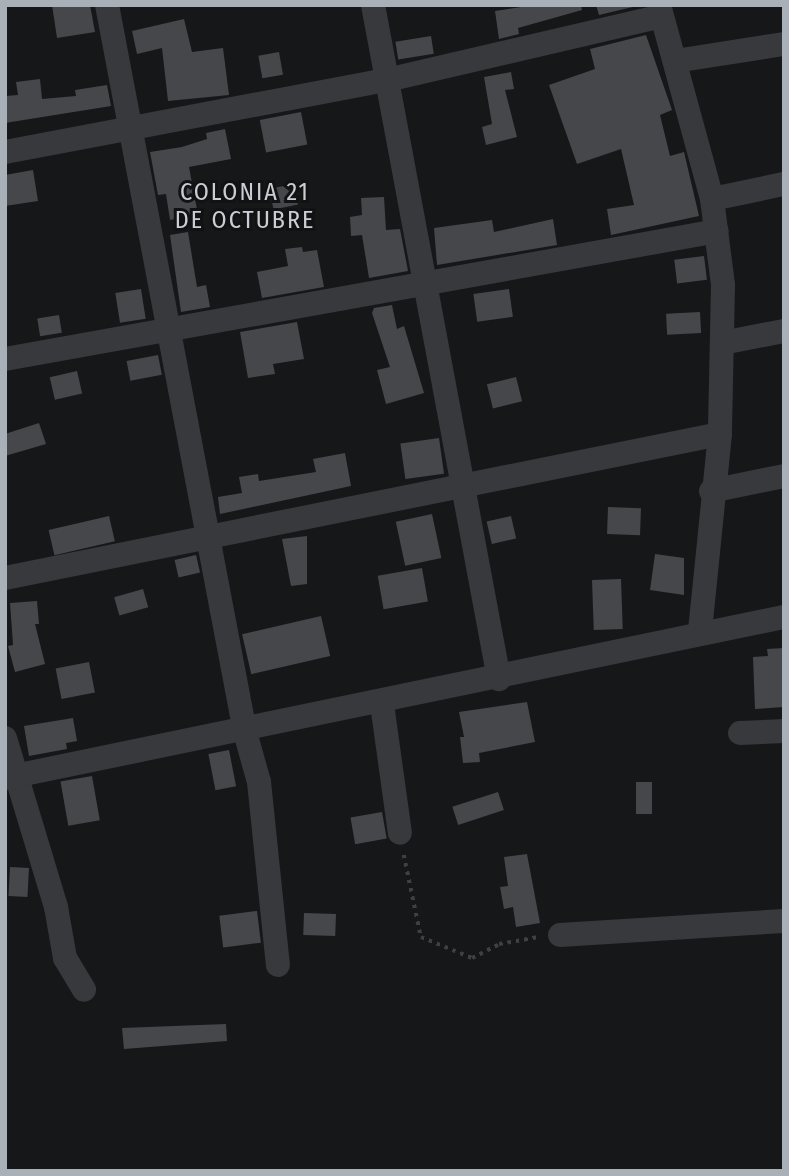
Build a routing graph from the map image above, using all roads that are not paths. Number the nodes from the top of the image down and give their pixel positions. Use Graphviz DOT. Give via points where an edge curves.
graph roads {
  1 [pos="107,5"];
  2 [pos="373,5"];
  3 [pos="661,11"];
  4 [pos="784,44"];
  5 [pos="675,61"];
  6 [pos="387,80"];
  7 [pos="127,128"];
  8 [pos="5,152"];
  9 [pos="784,184"];
  10 [pos="712,199"];
  11 [pos="717,231"];
  12 [pos="424,284"];
  13 [pos="167,331"];
  14 [pos="784,331"];
  15 [pos="722,343"];
  16 [pos="5,359"];
  17 [pos="720,434"];
  18 [pos="784,476"];
  19 [pos="460,483"];
  20 [pos="711,491"];
  21 [pos="209,535"];
  22 [pos="5,578"];
  23 [pos="784,617"];
  24 [pos="700,632"];
  25 [pos="499,679"];
  26 [pos="382,704"];
  27 [pos="784,731"];
  28 [pos="245,732"];
  29 [pos="740,733"];
  30 [pos="5,738"];
  31 [pos="12,777"];
  32 [pos="400,833"];
  33 [pos="784,922"];
  34 [pos="560,935"];
  35 [pos="278,965"];
  36 [pos="84,990"];
  1 -- 7 [label="street"];
  2 -- 6 [label="street"];
  3 -- 5 [label="street"];
  3 -- 6 [label="street"];
  4 -- 5 [label="street"];
  5 -- 10 [label="street"];
  6 -- 7 [label="street"];
  6 -- 12 [label="street"];
  7 -- 8 [label="street"];
  7 -- 13 [label="street"];
  9 -- 10 [label="street"];
  10 -- 11 [label="street"];
  11 -- 12 [label="street"];
  11 -- 15 [label="street"];
  12 -- 13 [label="street"];
  12 -- 19 [label="street"];
  13 -- 16 [label="street"];
  13 -- 21 [label="street"];
  14 -- 15 [label="street"];
  15 -- 17 [label="street"];
  17 -- 19 [label="street"];
  17 -- 20 [label="street"];
  18 -- 20 [label="street"];
  19 -- 21 [label="street"];
  19 -- 25 [label="street"];
  20 -- 24 [label="street" via="712,528"];
  21 -- 22 [label="street"];
  21 -- 28 [label="street"];
  23 -- 24 [label="street"];
  24 -- 25 [label="street"];
  25 -- 26 [label="street"];
  26 -- 28 [label="street"];
  26 -- 32 [label="street"];
  27 -- 29 [label="street"];
  28 -- 31 [label="street"];
  28 -- 35 [label="street" via="259,782"];
  30 -- 31 [label="street"];
  31 -- 36 [label="street" via="65,958"];
  33 -- 34 [label="street"];
}
